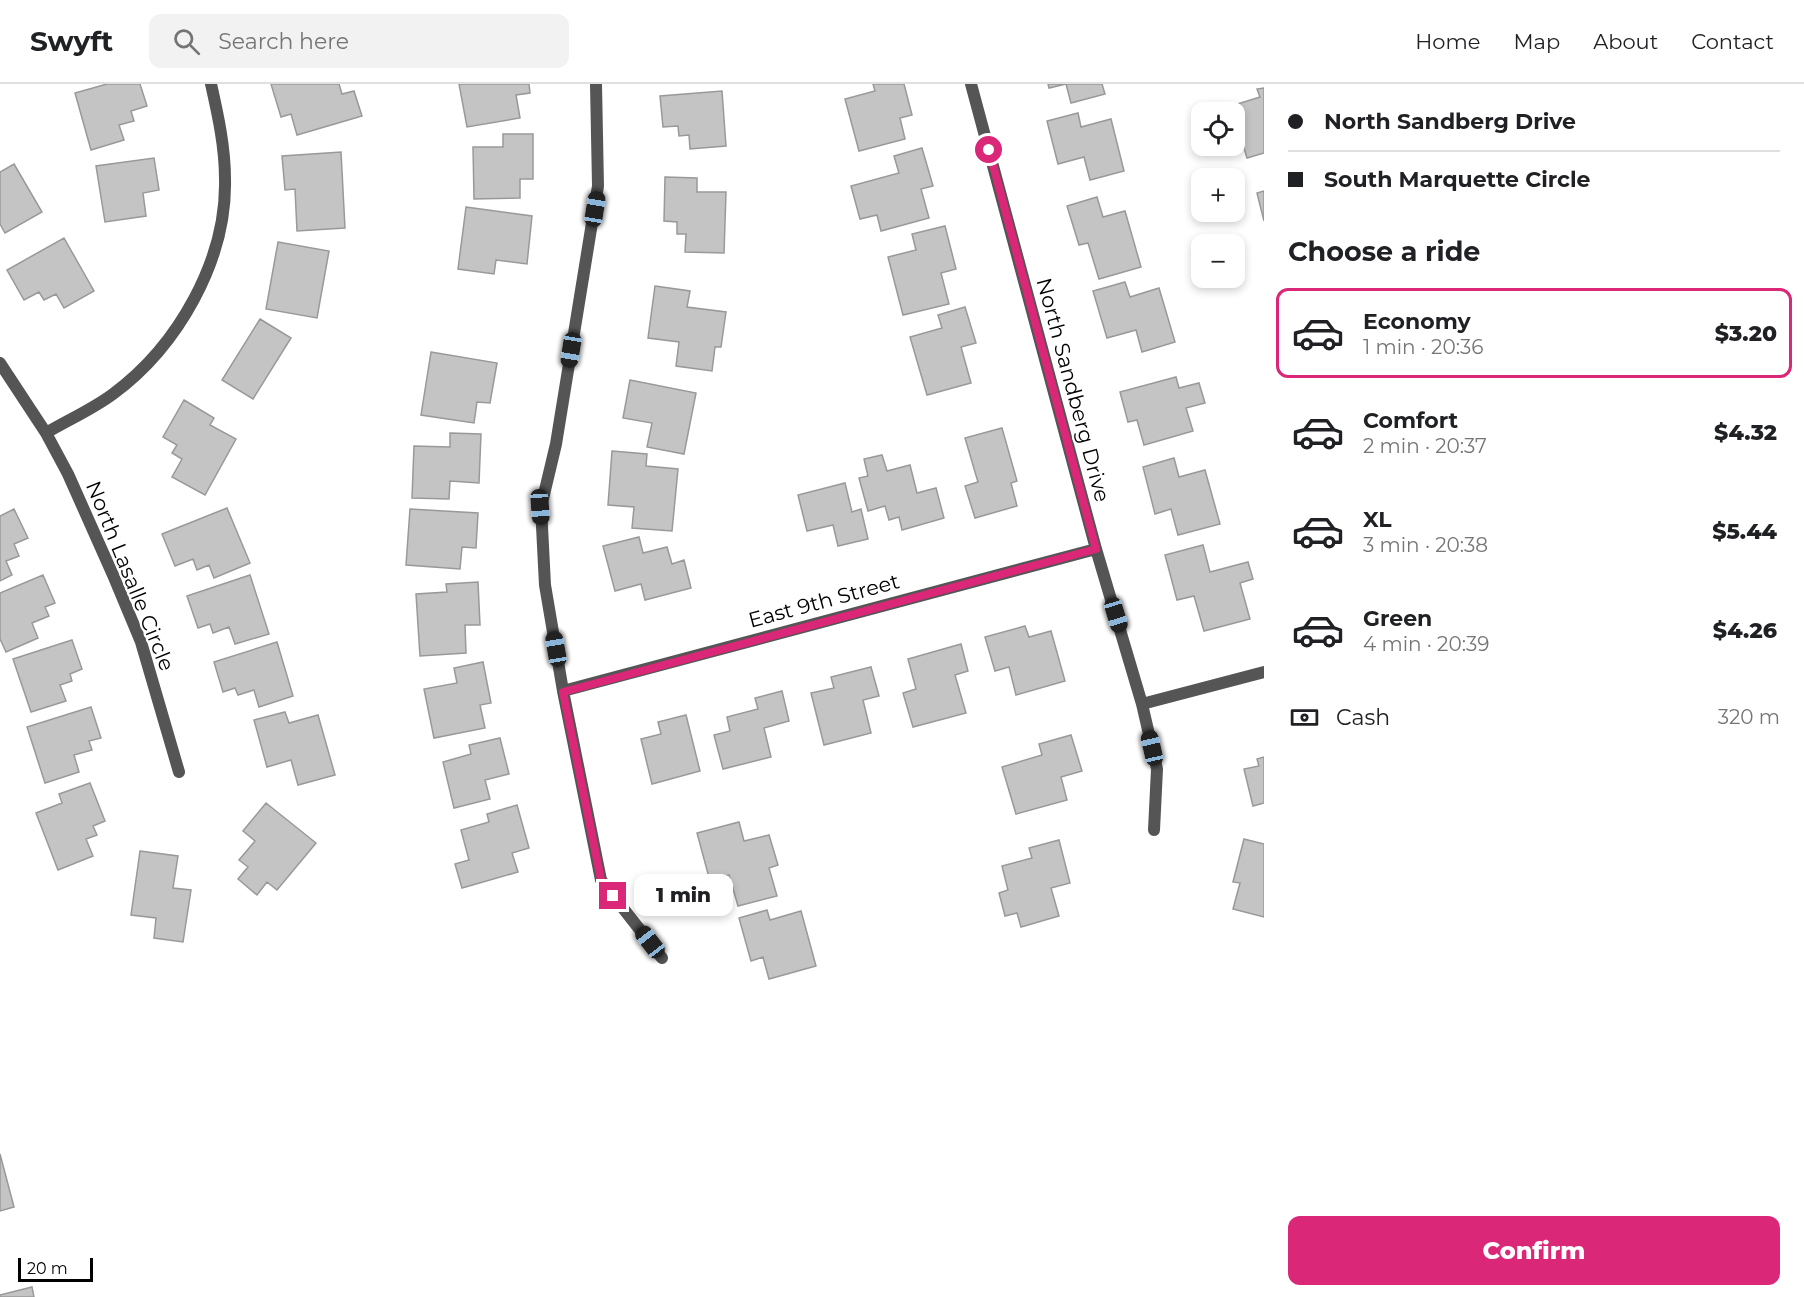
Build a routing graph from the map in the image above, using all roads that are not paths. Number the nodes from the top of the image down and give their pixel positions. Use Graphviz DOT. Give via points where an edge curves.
graph roads {
  1 [pos="211,84"];
  2 [pos="596,84"];
  3 [pos="971,84"];
  4 [pos="0,363"];
  5 [pos="46,433"];
  6 [pos="1096,549"];
  7 [pos="1264,672"];
  8 [pos="563,692"];
  9 [pos="1142,704"];
  10 [pos="179,772"];
  11 [pos="1154,830"];
  12 [pos="662,958"];
  1 -- 5 [label="street" via="222,135 223,215 211,261 194,300 143,368 113,394"];
  2 -- 8 [label="street" via="598,186 556,444 540,507 545,585"];
  3 -- 6 [label="street, North Sandberg Drive"];
  4 -- 5 [label="street, North Lasalle Circle"];
  5 -- 10 [label="street, North Lasalle Circle" via="68,474 141,642"];
  6 -- 8 [label="street, East 9th Street"];
  6 -- 9 [label="street, North Sandberg Drive"];
  7 -- 9 [label="street"];
  8 -- 12 [label="street" via="601,880"];
  9 -- 11 [label="street, North Sandberg Drive" via="1157,769"];
}
